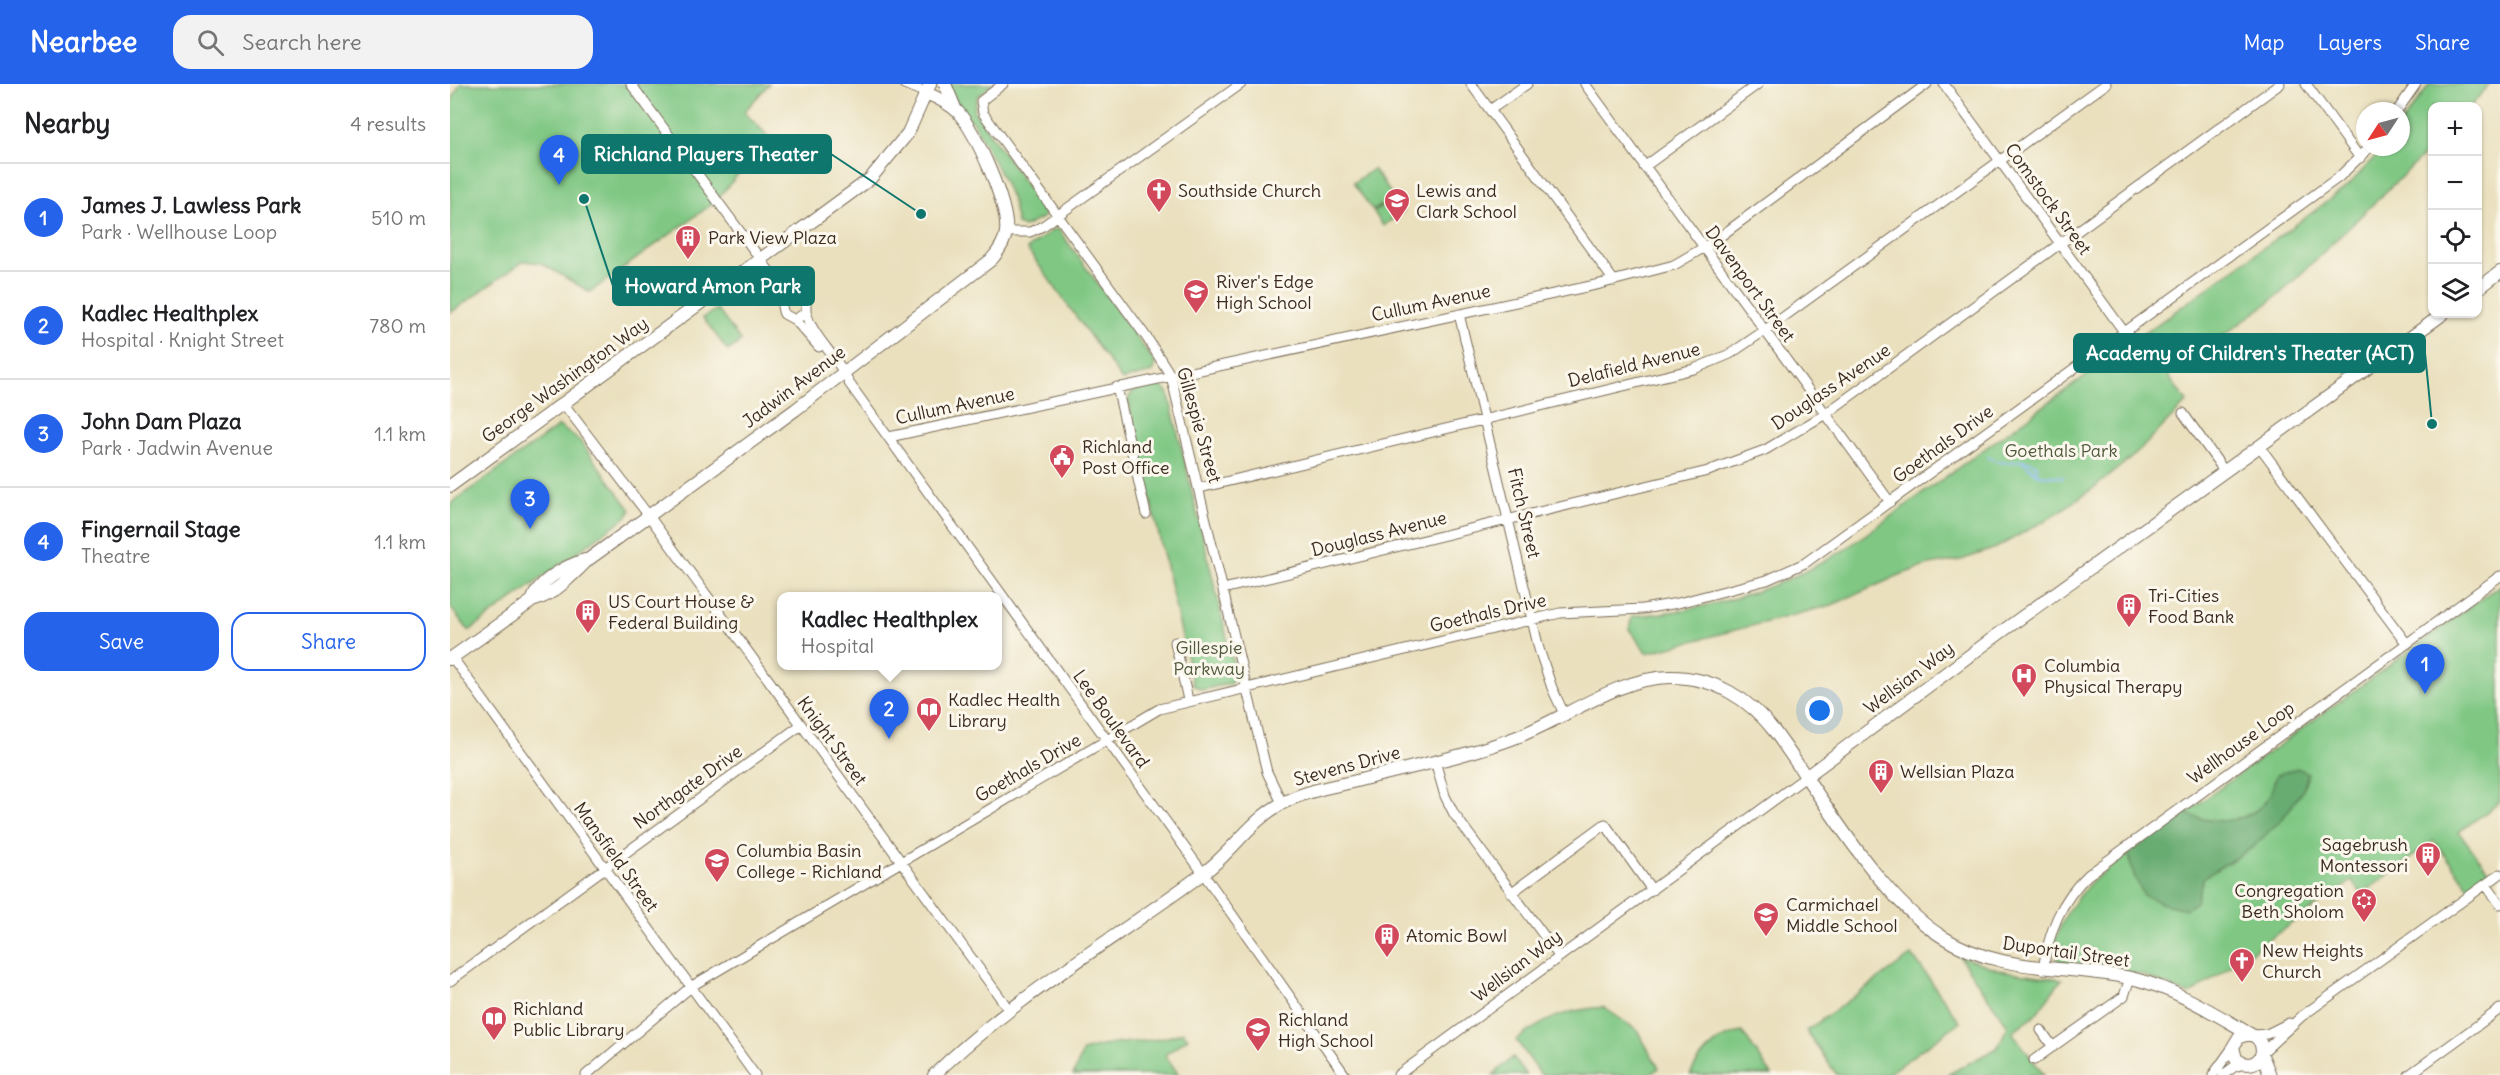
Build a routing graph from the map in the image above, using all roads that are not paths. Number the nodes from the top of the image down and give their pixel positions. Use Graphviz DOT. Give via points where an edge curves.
graph roads {
  1 [pos="631,84"];
  2 [pos="904,84"];
  3 [pos="945,84"];
  4 [pos="1003,84"];
  5 [pos="1471,84"];
  6 [pos="1527,84"];
  7 [pos="1585,84"];
  8 [pos="1758,84"];
  9 [pos="1928,84"];
  10 [pos="1944,84"];
  11 [pos="2106,84"];
  12 [pos="2280,84"];
  13 [pos="2306,84"];
  14 [pos="2416,84"];
  15 [pos="1235,86"];
  16 [pos="928,89"];
  17 [pos="2403,102"];
  18 [pos="1490,110"];
  19 [pos="957,112"];
  20 [pos="2360,158"];
  21 [pos="2000,161"];
  22 [pos="1644,167"];
  23 [pos="1058,216"];
  24 [pos="1006,231"];
  25 [pos="2060,243"];
  26 [pos="1704,249"];
  27 [pos="761,259"];
  28 [pos="2499,275"];
  29 [pos="1614,281"];
  30 [pos="2482,286"];
  31 [pos="783,301"];
  32 [pos="806,312"];
  33 [pos="1459,314"];
  34 [pos="2438,318"];
  35 [pos="795,320"];
  36 [pos="1764,331"];
  37 [pos="2125,333"];
  38 [pos="1172,376"];
  39 [pos="844,377"];
  40 [pos="1117,387"];
  41 [pos="563,403"];
  42 [pos="2183,413"];
  43 [pos="1824,415"];
  44 [pos="1485,419"];
  45 [pos="889,437"];
  46 [pos="2260,447"];
  47 [pos="2225,472"];
  48 [pos="450,486"];
  49 [pos="1200,488"];
  50 [pos="1890,502"];
  51 [pos="1146,514"];
  52 [pos="649,516"];
  53 [pos="1509,520"];
  54 [pos="2500,576"];
  55 [pos="1223,589"];
  56 [pos="1000,592"];
  57 [pos="1002,594"];
  58 [pos="1532,619"];
  59 [pos="1175,642"];
  60 [pos="2406,644"];
  61 [pos="451,658"];
  62 [pos="1247,687"];
  63 [pos="1188,700"];
  64 [pos="1565,716"];
  65 [pos="801,726"];
  66 [pos="1108,742"];
  67 [pos="1435,761"];
  68 [pos="1807,776"];
  69 [pos="1282,803"];
  70 [pos="900,862"];
  71 [pos="604,869"];
  72 [pos="1203,873"];
  73 [pos="2500,874"];
  74 [pos="2486,885"];
  75 [pos="1652,890"];
  76 [pos="1511,893"];
  77 [pos="2500,904"];
  78 [pos="1559,956"];
  79 [pos="2043,969"];
  80 [pos="2130,978"];
  81 [pos="450,981"];
  82 [pos="692,986"];
  83 [pos="2182,997"];
  84 [pos="2500,1009"];
  85 [pos="1010,1011"];
  86 [pos="2302,1016"];
  87 [pos="2041,1030"];
  88 [pos="2252,1035"];
  89 [pos="2233,1046"];
  90 [pos="2053,1047"];
  91 [pos="2262,1053"];
  92 [pos="2034,1060"];
  93 [pos="2246,1064"];
  94 [pos="586,1075"];
  95 [pos="755,1075"];
  96 [pos="934,1075"];
  97 [pos="1345,1075"];
  98 [pos="1398,1075"];
  99 [pos="2213,1075"];
  100 [pos="2223,1075"];
  101 [pos="2260,1075"];
  102 [pos="2270,1075"];
  103 [pos="2409,1075"];
  1 -- 27 [label="street, Lee Boulevard"];
  2 -- 16 [label="street"];
  3 -- 19 [label="main road"];
  4 -- 23 [label="street, Gillespie Street" via="984,98 980,104 982,112"];
  5 -- 18 [label="street"];
  6 -- 18 [label="street"];
  7 -- 22 [label="street, Davenport Street"];
  8 -- 22 [label="street"];
  9 -- 26 [label="street, Cullum Avenue"];
  10 -- 21 [label="street, Comstock Street"];
  11 -- 21 [label="street, Delafield Avenue"];
  12 -- 25 [label="street, Douglass Avenue"];
  13 -- 20 [label="street"];
  14 -- 17 [label="street"];
  15 -- 23 [label="street"];
  16 -- 19 [label="main road"];
  16 -- 27 [label="main road, George Washington Way" via="901,144 870,179"];
  18 -- 29 [label="street"];
  19 -- 24 [label="main road" via="1000,194"];
  20 -- 37 [label="street, Goethals Drive"];
  21 -- 25 [label="street, Comstock Street"];
  21 -- 36 [label="street, Delafield Avenue"];
  22 -- 26 [label="street, Davenport Street"];
  23 -- 24 [label="street" via="1033,231"];
  23 -- 38 [label="street, Gillespie Street"];
  24 -- 39 [label="main road, Jadwin Avenue" via="984,268"];
  25 -- 37 [label="street, Comstock Street"];
  25 -- 43 [label="street, Douglass Avenue"];
  26 -- 29 [label="street, Cullum Avenue" via="1674,265"];
  26 -- 36 [label="street, Davenport Street"];
  27 -- 31 [label="street, Lee Boulevard" via="780,287"];
  27 -- 41 [label="main road, George Washington Way"];
  28 -- 30 [label="main road"];
  29 -- 33 [label="street, Cullum Avenue"];
  31 -- 32 [label="street, Lee Boulevard" via="793,294 801,296"];
  31 -- 35 [label="street, Lee Boulevard" via="784,314"];
  32 -- 35 [label="street"];
  32 -- 39 [label="street, Lee Boulevard"];
  33 -- 38 [label="street, Cullum Avenue"];
  33 -- 44 [label="street, Fitch Street"];
  34 -- 46 [label="main road, Wellsian Way"];
  35 -- 39 [label="street, Lee Boulevard"];
  36 -- 43 [label="street, Davenport Street"];
  36 -- 44 [label="street, Delafield Avenue" via="1707,365"];
  37 -- 50 [label="street, Goethals Drive"];
  38 -- 40 [label="street, Cullum Avenue"];
  38 -- 49 [label="street, Gillespie Street"];
  39 -- 45 [label="street, Lee Boulevard"];
  39 -- 52 [label="main road, Jadwin Avenue"];
  40 -- 45 [label="street, Cullum Avenue"];
  40 -- 51 [label="street"];
  41 -- 48 [label="main road, George Washington Way"];
  41 -- 52 [label="street, Knight Street"];
  42 -- 47 [label="street"];
  43 -- 50 [label="street, Davenport Street"];
  43 -- 53 [label="street, Douglass Avenue" via="1785,440 1727,465"];
  44 -- 49 [label="street, Delafield Avenue"];
  44 -- 53 [label="street, Fitch Street"];
  45 -- 56 [label="street, Lee Boulevard"];
  46 -- 47 [label="main road, Wellsian Way"];
  46 -- 60 [label="street"];
  47 -- 68 [label="main road, Wellsian Way"];
  49 -- 55 [label="street, Gillespie Street"];
  50 -- 58 [label="street, Goethals Drive" via="1805,563 1767,580 1643,609 1576,611"];
  52 -- 61 [label="main road, Jadwin Avenue" via="589,559 561,571 535,591 532,601"];
  52 -- 65 [label="street, Knight Street"];
  53 -- 55 [label="street, Douglass Avenue"];
  53 -- 58 [label="street, Fitch Street"];
  54 -- 60 [label="street, Wellhouse Loop"];
  55 -- 62 [label="street, Gillespie Street"];
  57 -- 66 [label="street, Lee Boulevard"];
  58 -- 62 [label="street, Goethals Drive"];
  58 -- 64 [label="street, Fitch Street" via="1548,678"];
  59 -- 63 [label="street"];
  60 -- 79 [label="street, Wellhouse Loop" via="2088,875 2071,892 2058,914"];
  61 -- 71 [label="street, Mansfield Street"];
  62 -- 63 [label="street, Goethals Drive"];
  62 -- 69 [label="street, Gillespie Street" via="1267,772"];
  63 -- 66 [label="street, Goethals Drive" via="1149,713"];
  64 -- 67 [label="main road, Stevens Drive" via="1499,743"];
  64 -- 68 [label="main road, Stevens Drive" via="1622,686 1645,679 1669,677 1703,682 1728,691 1756,710"];
  65 -- 70 [label="street, Knight Street"];
  65 -- 71 [label="street, Northgate Drive"];
  66 -- 70 [label="street, Goethals Drive"];
  66 -- 72 [label="street, Lee Boulevard"];
  67 -- 69 [label="main road, Stevens Drive"];
  67 -- 76 [label="street" via="1444,795 1454,814"];
  68 -- 75 [label="street, Wellsian Way"];
  68 -- 79 [label="main road, Duportail Street" via="1888,889 1923,924 1982,957"];
  69 -- 72 [label="main road, Stevens Drive"];
  70 -- 82 [label="street, Goethals Drive"];
  70 -- 85 [label="street, Knight Street"];
  71 -- 81 [label="street, Northgate Drive"];
  71 -- 82 [label="street, Mansfield Street"];
  72 -- 85 [label="main road, Stevens Drive"];
  72 -- 97 [label="street, Lee Boulevard"];
  73 -- 74 [label="street"];
  74 -- 77 [label="street"];
  74 -- 86 [label="street"];
  75 -- 76 [label="street" via="1605,824"];
  75 -- 78 [label="street, Wellsian Way"];
  76 -- 78 [label="street"];
  78 -- 98 [label="street, Wellsian Way"];
  79 -- 80 [label="main road, Duportail Street"];
  80 -- 83 [label="main road, Duportail Street"];
  80 -- 90 [label="street" via="2124,996"];
  82 -- 94 [label="street, Goethals Drive"];
  82 -- 95 [label="street, Mansfield Street"];
  83 -- 88 [label="main road, Duportail Street"];
  83 -- 89 [label="main road, Duportail Street" via="2222,1026"];
  84 -- 103 [label="street"];
  85 -- 96 [label="main road, Stevens Drive"];
  86 -- 88 [label="street" via="2267,1034"];
  86 -- 91 [label="street"];
  87 -- 90 [label="street"];
  88 -- 89 [label="main road" via="2239,1037"];
  88 -- 91 [label="main road" via="2261,1042"];
  89 -- 93 [label="main road" via="2236,1059"];
  89 -- 99 [label="street"];
  90 -- 92 [label="street"];
  91 -- 93 [label="main road" via="2259,1060"];
  91 -- 102 [label="main road"];
  93 -- 100 [label="street"];
  93 -- 101 [label="main road"];
}
